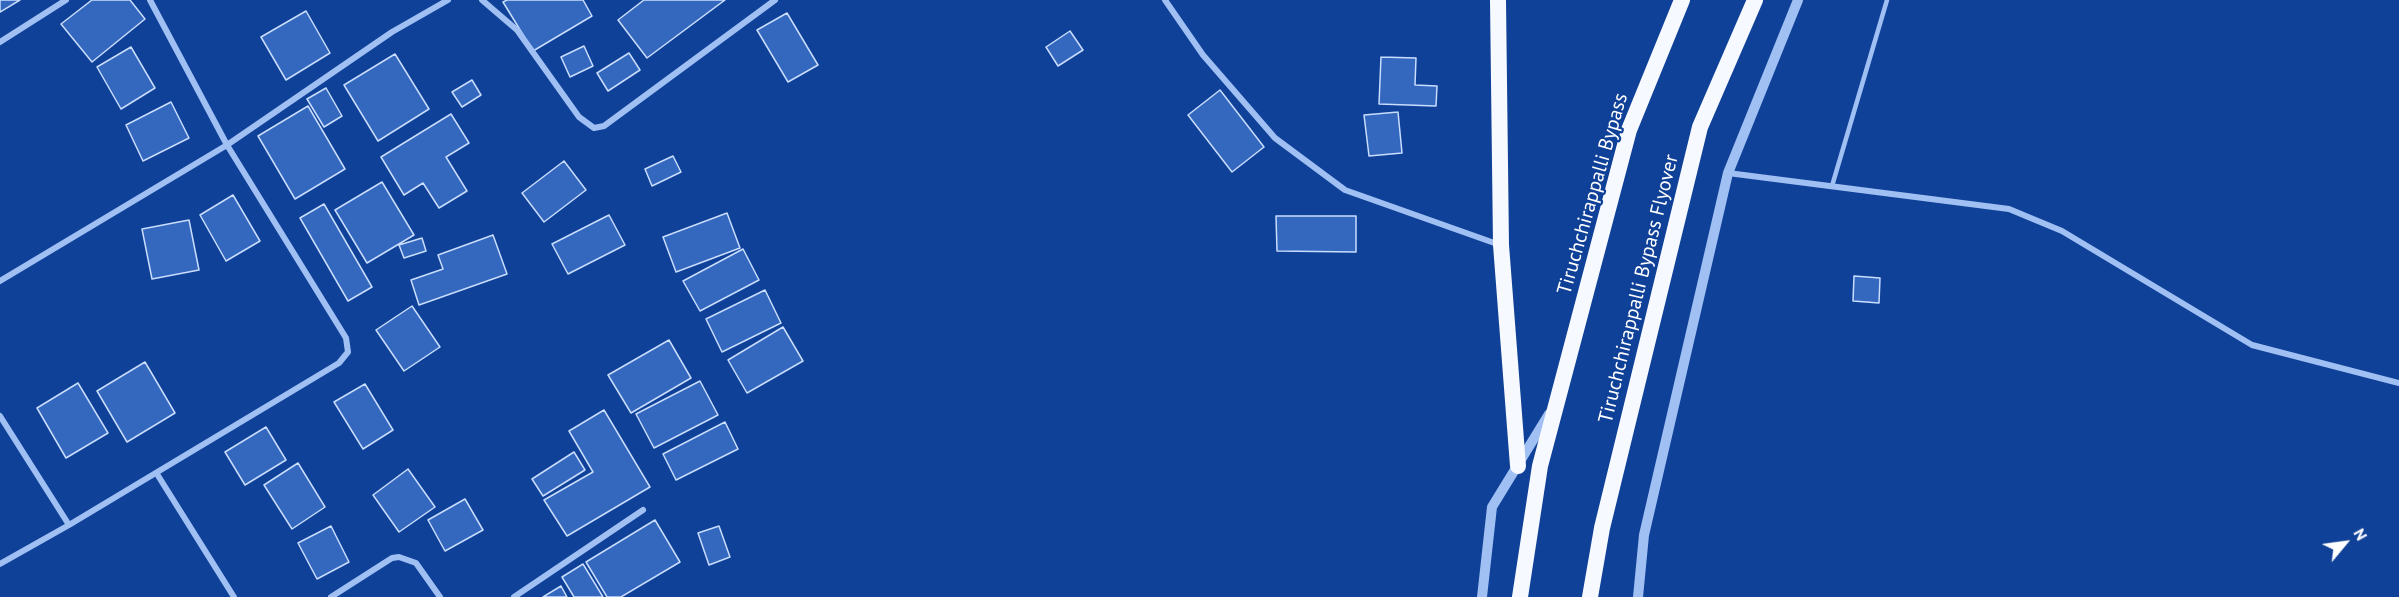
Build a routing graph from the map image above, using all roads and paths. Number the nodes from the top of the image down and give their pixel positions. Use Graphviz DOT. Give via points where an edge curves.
graph roads {
  1 [pos="66,0"];
  2 [pos="150,0"];
  3 [pos="448,0"];
  4 [pos="482,0"];
  5 [pos="775,0"];
  6 [pos="1166,0"];
  7 [pos="1498,0"];
  8 [pos="1682,0"];
  9 [pos="1755,0"];
  10 [pos="1798,0"];
  11 [pos="1887,0"];
  12 [pos="0,42"];
  13 [pos="227,145"];
  14 [pos="1728,173"];
  15 [pos="1832,186"];
  16 [pos="1501,245"];
  17 [pos="0,281"];
  18 [pos="2399,382"];
  19 [pos="1555,403"];
  20 [pos="0,416"];
  21 [pos="1518,465"];
  22 [pos="157,474"];
  23 [pos="644,510"];
  24 [pos="69,525"];
  25 [pos="0,564"];
  26 [pos="234,597"];
  27 [pos="331,597"];
  28 [pos="440,597"];
  29 [pos="514,597"];
  30 [pos="1482,597"];
  31 [pos="1520,597"];
  32 [pos="1590,597"];
  33 [pos="1638,597"];
  1 -- 12 [label="street"];
  2 -- 13 [label="street"];
  3 -- 13 [label="street" via="392,32"];
  4 -- 5 [label="street" via="517,30 579,117 594,128 604,126"];
  6 -- 16 [label="street" via="1203,55 1275,138 1345,190"];
  7 -- 16 [label="highway"];
  8 -- 19 [label="highway, Tiruchchirappalli Bypass" via="1629,130"];
  9 -- 32 [label="highway, Tiruchchirappalli Bypass Flyover" via="1700,128 1602,528"];
  10 -- 14 [label="street"];
  11 -- 15 [label="lane"];
  13 -- 17 [label="street"];
  13 -- 22 [label="street" via="346,338 348,352 339,363"];
  14 -- 15 [label="street"];
  14 -- 33 [label="street" via="1644,535"];
  15 -- 18 [label="street" via="2008,209 2062,231 2252,345"];
  16 -- 21 [label="highway"];
  19 -- 21 [label="street"];
  19 -- 31 [label="highway" via="1540,466"];
  20 -- 24 [label="street"];
  21 -- 30 [label="street" via="1490,512"];
  22 -- 24 [label="street"];
  22 -- 26 [label="street"];
  23 -- 29 [label="street"];
  24 -- 25 [label="street"];
  27 -- 28 [label="street" via="399,557 416,563"];
}
